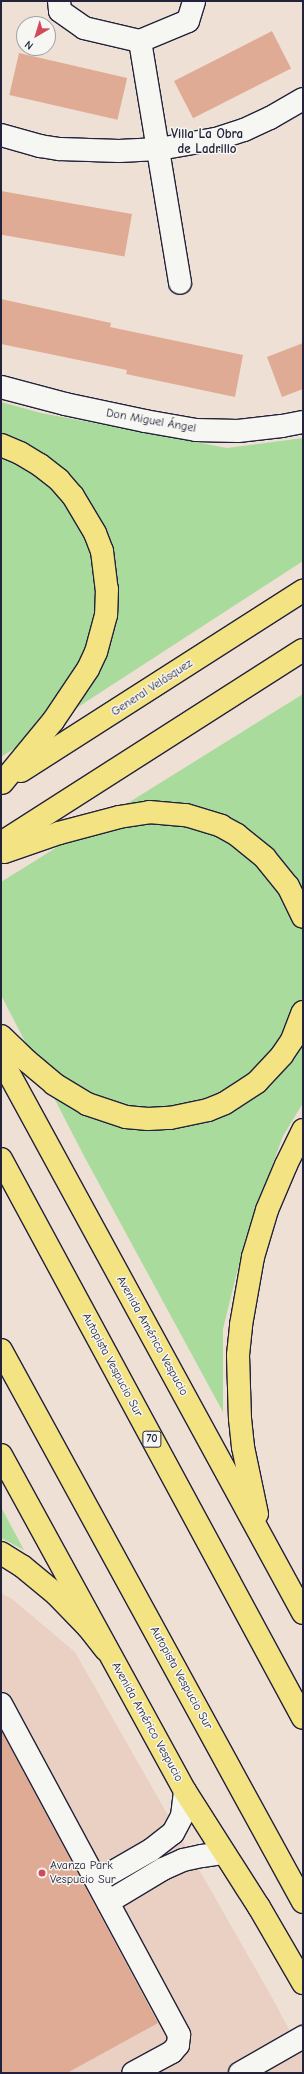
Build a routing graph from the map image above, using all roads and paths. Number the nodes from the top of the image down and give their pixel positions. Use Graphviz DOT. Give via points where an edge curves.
graph roads {
  1 [pos="59,1"];
  2 [pos="194,1"];
  3 [pos="140,41"];
  4 [pos="303,99"];
  5 [pos="1,135"];
  6 [pos="159,149"];
  7 [pos="180,283"];
  8 [pos="1,387"];
  9 [pos="303,422"];
  10 [pos="1,445"];
  11 [pos="303,591"];
  12 [pos="303,650"];
  13 [pos="2,784"];
  14 [pos="1,843"];
  15 [pos="1,854"];
  16 [pos="303,917"];
  17 [pos="303,1012"];
  18 [pos="1,1036"];
  19 [pos="1,1059"];
  20 [pos="303,1130"];
  21 [pos="1,1159"];
  22 [pos="1,1350"];
  23 [pos="1,1454"];
  24 [pos="264,1542"];
  25 [pos="1,1553"];
  26 [pos="303,1613"];
  27 [pos="106,1650"];
  28 [pos="1,1704"];
  29 [pos="303,1718"];
  30 [pos="185,1791"];
  31 [pos="224,1854"];
  32 [pos="97,1881"];
  33 [pos="108,1902"];
  34 [pos="303,1902"];
  35 [pos="303,1982"];
  36 [pos="303,2037"];
  37 [pos="133,2073"];
  38 [pos="240,2073"];
  1 -- 3 [label="street" via="60,11 84,28"];
  2 -- 3 [label="street" via="188,21"];
  3 -- 6 [label="street"];
  4 -- 6 [label="street" via="244,130 187,146"];
  5 -- 6 [label="street" via="40,146 67,149"];
  6 -- 7 [label="street"];
  8 -- 9 [label="street, Don Miguel Ángel" via="65,404 196,430 238,431"];
  10 -- 13 [label="main road" via="40,465 73,496 96,533 102,551 107,589 106,615 96,652 88,669 53,721"];
  11 -- 13 [label="main road, General Velásquez"];
  12 -- 14 [label="main road"];
  15 -- 16 [label="main road" via="59,832 119,817 149,812 186,814 221,826 237,835 265,858 288,886"];
  17 -- 18 [label="main road" via="292,1040 257,1082 214,1108 170,1118 126,1117 87,1104 54,1084"];
  19 -- 24 [label="main road, Avenida Américo Vespucio"];
  20 -- 24 [label="main road" via="267,1210 253,1257 241,1325 238,1368 240,1419 253,1498"];
  21 -- 29 [label="main road, Autopista Vespucio Sur / 70"];
  22 -- 34 [label="main road, Autopista Vespucio Sur"];
  23 -- 27 [label="main road, Avenida Américo Vespucio"];
  24 -- 26 [label="main road, Avenida Américo Vespucio"];
  25 -- 27 [label="main road" via="22,1566 56,1594 78,1615"];
  27 -- 30 [label="main road, Avenida Américo Vespucio"];
  28 -- 32 [label="street"];
  30 -- 31 [label="main road, Avenida Américo Vespucio"];
  30 -- 32 [label="street" via="182,1816 173,1833 151,1850"];
  31 -- 33 [label="street" via="183,1860"];
  31 -- 35 [label="main road, Avenida Américo Vespucio"];
  32 -- 33 [label="street"];
  33 -- 37 [label="street" via="179,2035 178,2046 172,2052"];
  36 -- 38 [label="street"];
}
